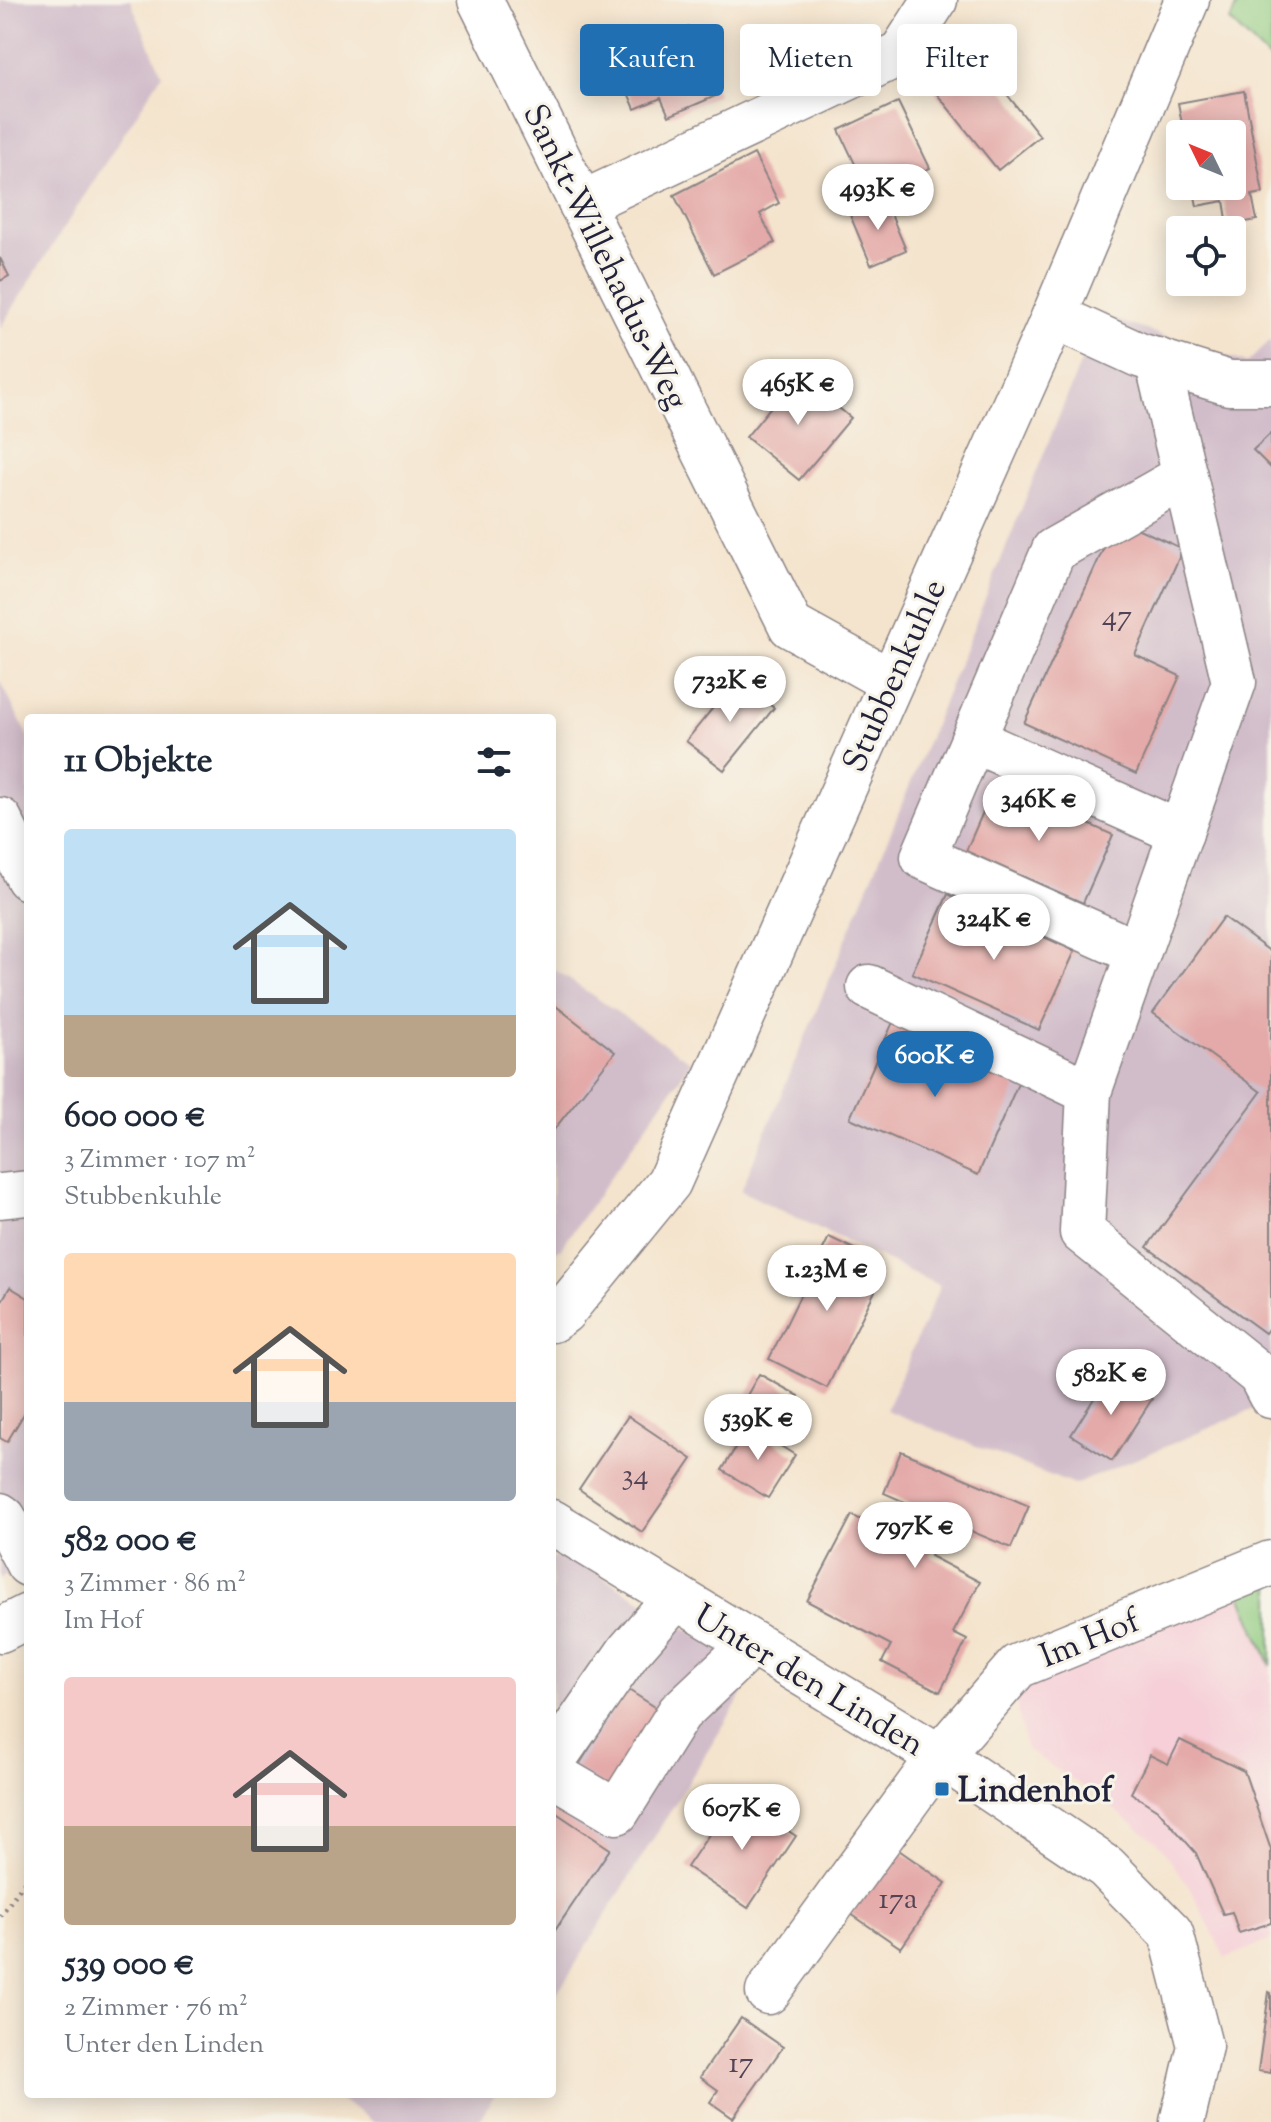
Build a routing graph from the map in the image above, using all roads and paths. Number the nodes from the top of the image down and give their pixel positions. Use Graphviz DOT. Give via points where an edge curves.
graph roads {
  1 [pos="480,0"];
  2 [pos="935,0"];
  3 [pos="1187,0"];
  4 [pos="581,204"];
  5 [pos="1054,316"];
  6 [pos="1157,360"];
  7 [pos="1271,383"];
  8 [pos="1185,476"];
  9 [pos="890,681"];
  10 [pos="973,740"];
  11 [pos="0,820"];
  12 [pos="1181,833"];
  13 [pos="24,870"];
  14 [pos="1138,953"];
  15 [pos="869,987"];
  16 [pos="1089,1092"];
  17 [pos="24,1193"];
  18 [pos="0,1196"];
  19 [pos="556,1317"];
  20 [pos="1270,1392"];
  21 [pos="0,1515"];
  22 [pos="556,1524"];
  23 [pos="24,1556"];
  24 [pos="1271,1563"];
  25 [pos="676,1597"];
  26 [pos="24,1618"];
  27 [pos="0,1630"];
  28 [pos="752,1644"];
  29 [pos="556,1756"];
  30 [pos="939,1757"];
  31 [pos="556,1776"];
  32 [pos="24,1883"];
  33 [pos="0,1916"];
  34 [pos="768,1992"];
  35 [pos="1182,2122"];
  1 -- 4 [label="street, Sankt-Willehadus-Weg"];
  2 -- 4 [label="street" via="901,53"];
  3 -- 5 [label="street, Stubbenkuhle"];
  4 -- 9 [label="street, Sankt-Willehadus-Weg" via="791,626"];
  5 -- 6 [label="street"];
  5 -- 9 [label="street, Stubbenkuhle"];
  6 -- 7 [label="street" via="1229,383"];
  6 -- 8 [label="street"];
  8 -- 10 [label="street" via="1054,550"];
  8 -- 12 [label="street" via="1234,682"];
  9 -- 19 [label="street, Stubbenkuhle" via="669,1182"];
  10 -- 12 [label="street"];
  10 -- 14 [label="street" via="923,857"];
  11 -- 13 [label="street"];
  12 -- 14 [label="street"];
  14 -- 16 [label="street"];
  15 -- 16 [label="street"];
  16 -- 20 [label="street" via="1082,1232 1260,1375"];
  17 -- 18 [label="street"];
  21 -- 23 [label="street"];
  22 -- 25 [label="street, Unter den Linden"];
  24 -- 30 [label="street, Im Hof" via="1018,1666"];
  25 -- 28 [label="street, Unter den Linden"];
  25 -- 29 [label="street" via="629,1651"];
  26 -- 27 [label="street"];
  28 -- 30 [label="street, Unter den Linden"];
  28 -- 31 [label="street" via="679,1713 617,1812"];
  30 -- 34 [label="street, Im Hof"];
  30 -- 35 [label="street, Unter den Linden" via="1106,1867 1171,1933 1200,2046"];
  32 -- 33 [label="path"];
}
